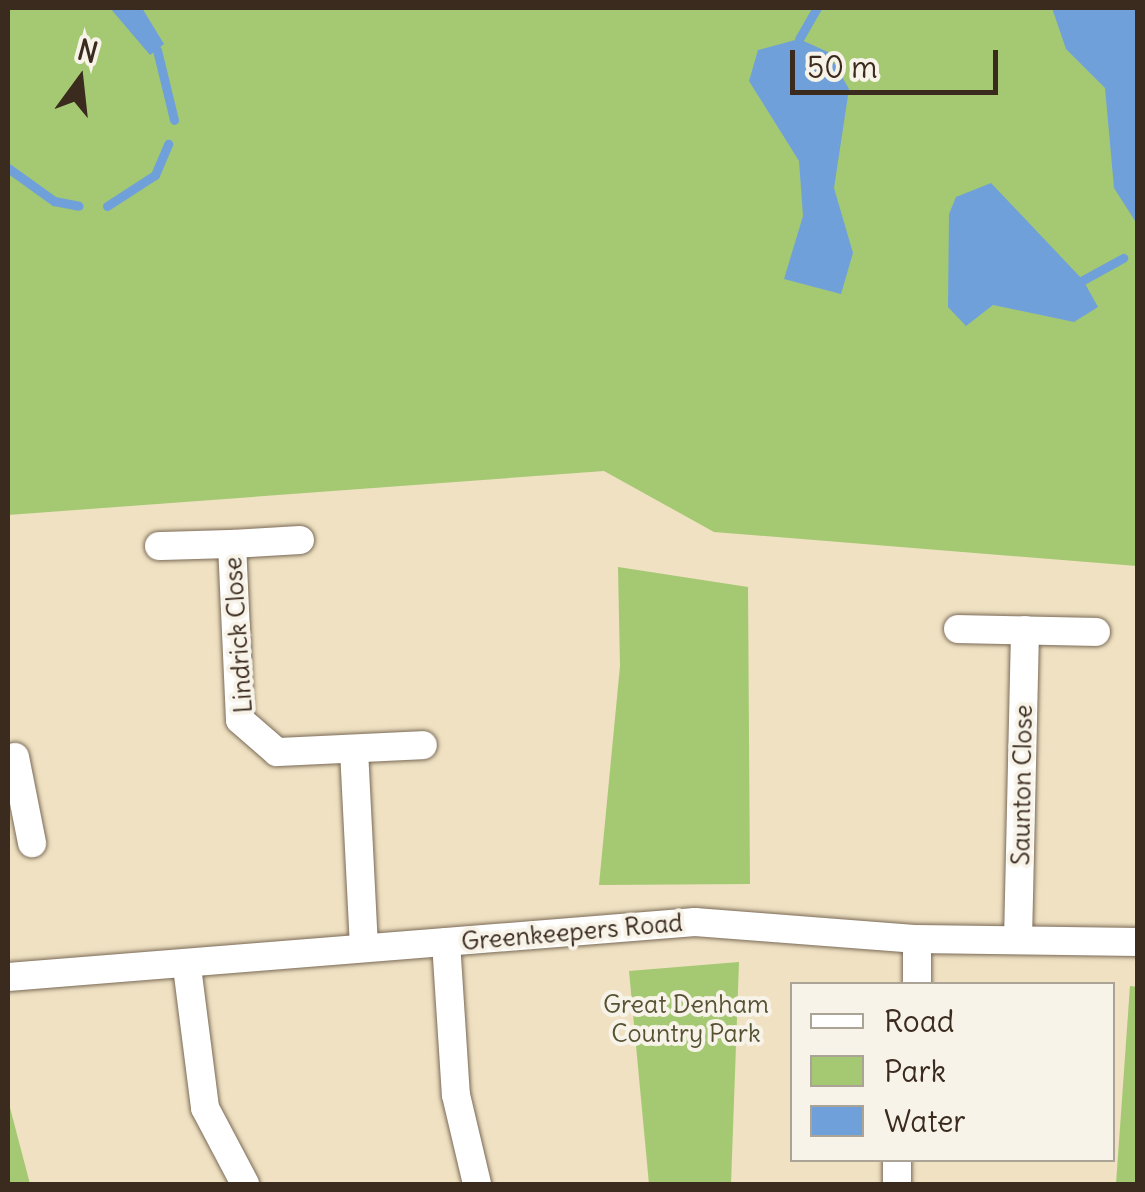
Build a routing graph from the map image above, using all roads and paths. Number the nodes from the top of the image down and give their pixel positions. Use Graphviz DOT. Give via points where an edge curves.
graph roads {
  1 [pos="300,540"];
  2 [pos="232,544"];
  3 [pos="159,546"];
  4 [pos="958,629"];
  5 [pos="1025,630"];
  6 [pos="1096,632"];
  7 [pos="423,745"];
  8 [pos="354,750"];
  9 [pos="15,757"];
  10 [pos="14,790"];
  11 [pos="32,843"];
  12 [pos="917,940"];
  13 [pos="1018,940"];
  14 [pos="446,942"];
  15 [pos="1138,942"];
  16 [pos="364,947"];
  17 [pos="187,967"];
  18 [pos="8,977"];
  19 [pos="917,982"];
  20 [pos="245,1184"];
  21 [pos="477,1184"];
  1 -- 2 [label="street, Lindrick Close"];
  2 -- 3 [label="street, Lindrick Close"];
  2 -- 8 [label="street, Lindrick Close" via="240,720 277,752"];
  4 -- 5 [label="street"];
  5 -- 6 [label="street"];
  5 -- 13 [label="street, Saunton Close"];
  7 -- 8 [label="street, Lindrick Close"];
  8 -- 16 [label="street"];
  9 -- 10 [label="street"];
  10 -- 11 [label="street"];
  12 -- 13 [label="street, Greenkeepers Road"];
  12 -- 14 [label="street, Greenkeepers Road" via="696,922"];
  12 -- 19 [label="street"];
  13 -- 15 [label="street, Greenkeepers Road"];
  14 -- 16 [label="street, Greenkeepers Road"];
  14 -- 21 [label="street" via="456,1095"];
  16 -- 17 [label="street, Greenkeepers Road"];
  17 -- 18 [label="street, Greenkeepers Road"];
  17 -- 20 [label="street" via="205,1108"];
}
